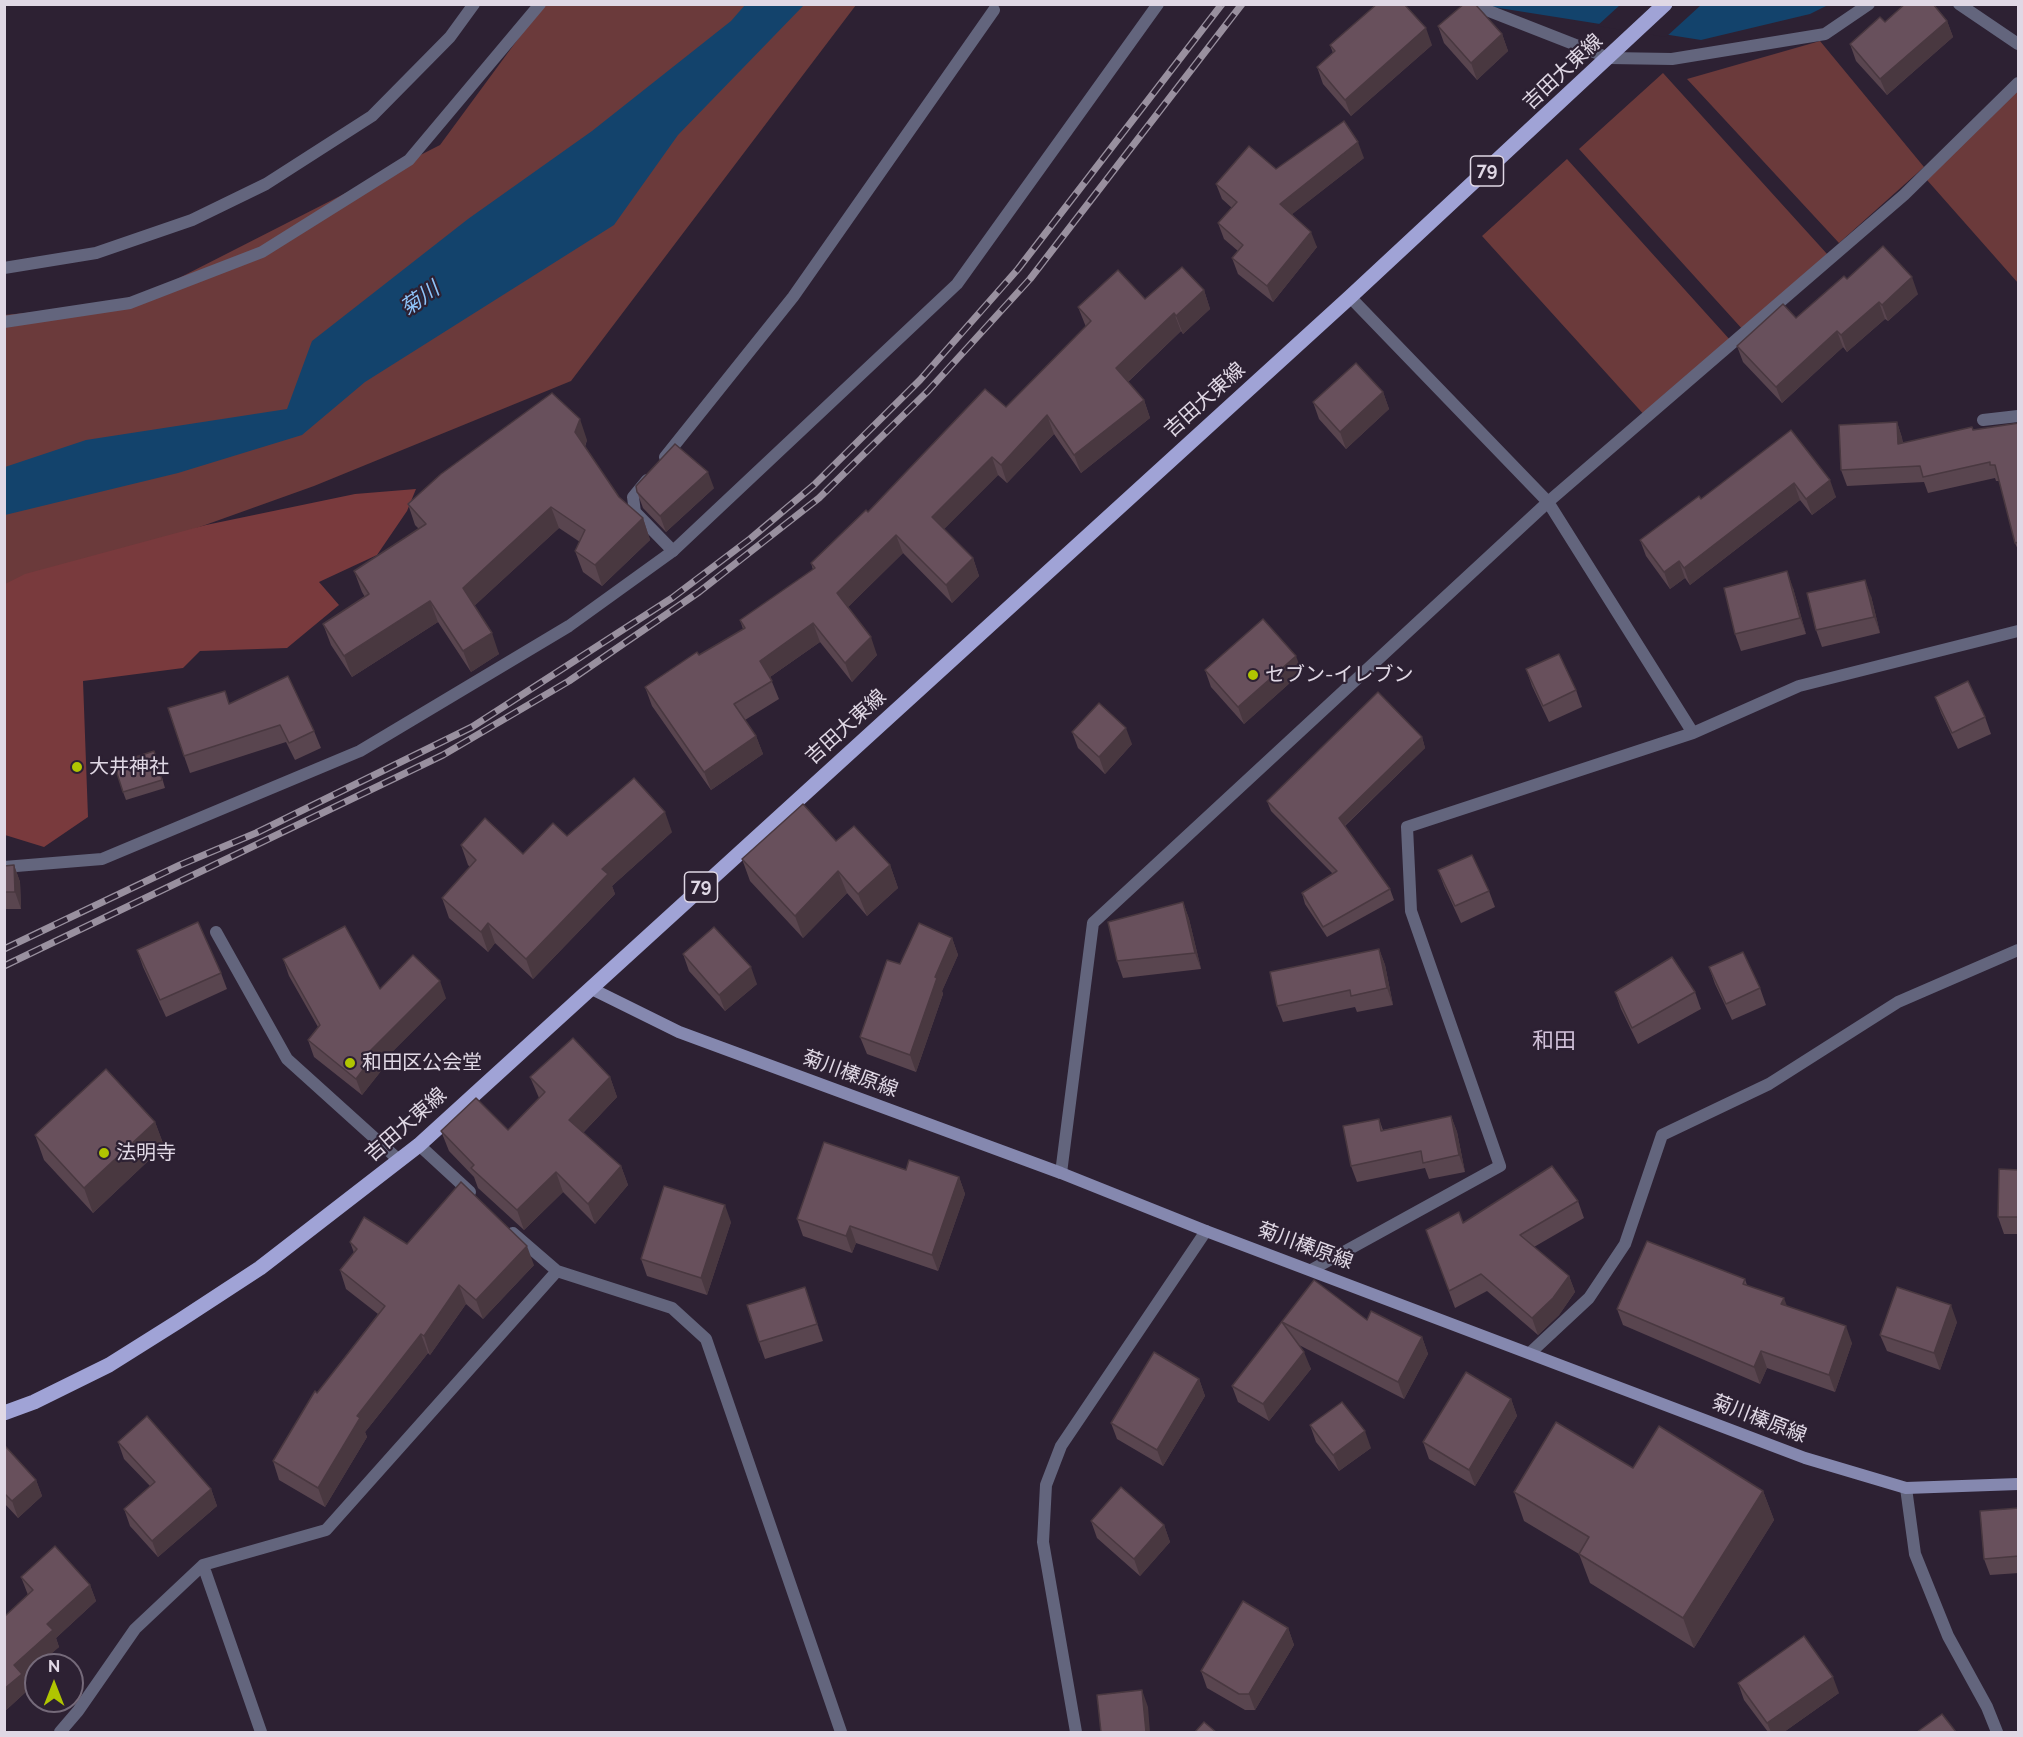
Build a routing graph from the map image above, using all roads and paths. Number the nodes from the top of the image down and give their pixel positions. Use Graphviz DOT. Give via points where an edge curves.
graph roads {
  1 [pos="474,4"];
  2 [pos="540,4"];
  3 [pos="1158,4"];
  4 [pos="1471,4"];
  5 [pos="1665,4"];
  6 [pos="1869,4"];
  7 [pos="1959,4"];
  8 [pos="994,10"];
  9 [pos="2019,44"];
  10 [pos="1609,58"];
  11 [pos="2019,83"];
  12 [pos="4,268"];
  13 [pos="1350,297"];
  14 [pos="4,322"];
  15 [pos="2019,416"];
  16 [pos="1983,420"];
  17 [pos="1548,502"];
  18 [pos="673,551"];
  19 [pos="2019,632"];
  20 [pos="1693,733"];
  21 [pos="4,867"];
  22 [pos="216,932"];
  23 [pos="2019,950"];
  24 [pos="590,988"];
  25 [pos="419,1144"];
  26 [pos="400,1161"];
  27 [pos="1061,1173"];
  28 [pos="480,1201"];
  29 [pos="506,1226"];
  30 [pos="1206,1231"];
  31 [pos="1313,1269"];
  32 [pos="557,1271"];
  33 [pos="1530,1353"];
  34 [pos="4,1413"];
  35 [pos="2019,1485"];
  36 [pos="1906,1488"];
  37 [pos="203,1565"];
  38 [pos="60,1732"];
  39 [pos="261,1732"];
  40 [pos="841,1732"];
  41 [pos="1076,1732"];
  42 [pos="1997,1732"];
  1 -- 12 [label="street" via="450,37 372,116 266,184 192,220 96,254"];
  2 -- 14 [label="street" via="409,160 262,252 130,303"];
  3 -- 18 [label="street" via="957,284"];
  4 -- 10 [label="street"];
  5 -- 10 [label="main road, 吉田大東線 / 79"];
  6 -- 10 [label="street" via="1825,34 1672,59"];
  7 -- 9 [label="street"];
  8 -- 18 [label="street" via="793,297 633,497 635,512"];
  10 -- 13 [label="main road, 吉田大東線 / 79"];
  11 -- 17 [label="street" via="1904,195"];
  13 -- 17 [label="street"];
  13 -- 24 [label="main road, 吉田大東線 / 79"];
  15 -- 16 [label="street"];
  17 -- 20 [label="street"];
  17 -- 27 [label="street" via="1093,923"];
  18 -- 21 [label="street" via="569,626 360,751 102,859"];
  19 -- 20 [label="street" via="1799,686"];
  20 -- 31 [label="street" via="1407,827 1411,911 1500,1166"];
  22 -- 26 [label="street" via="287,1059"];
  23 -- 33 [label="street" via="1898,1002 1769,1084 1662,1135 1625,1244 1589,1298"];
  24 -- 25 [label="main road, 吉田大東線 / 79"];
  24 -- 27 [label="main road, 菊川榛原線" via="680,1032"];
  25 -- 26 [label="main road, 吉田大東線 / 79"];
  25 -- 28 [label="street"];
  26 -- 34 [label="main road, 吉田大東線 / 79" via="260,1268 179,1322 109,1365"];
  27 -- 30 [label="main road, 菊川榛原線"];
  29 -- 32 [label="street"];
  30 -- 31 [label="main road, 菊川榛原線"];
  30 -- 41 [label="street" via="1061,1446 1046,1485 1043,1542"];
  31 -- 33 [label="main road, 菊川榛原線"];
  32 -- 37 [label="street" via="326,1530"];
  32 -- 40 [label="street" via="672,1308 706,1339"];
  33 -- 36 [label="main road, 菊川榛原線" via="1805,1458"];
  35 -- 36 [label="main road, 菊川榛原線"];
  36 -- 42 [label="street" via="1915,1554 1948,1636"];
  37 -- 38 [label="street" via="135,1629"];
  37 -- 39 [label="street"];
}
